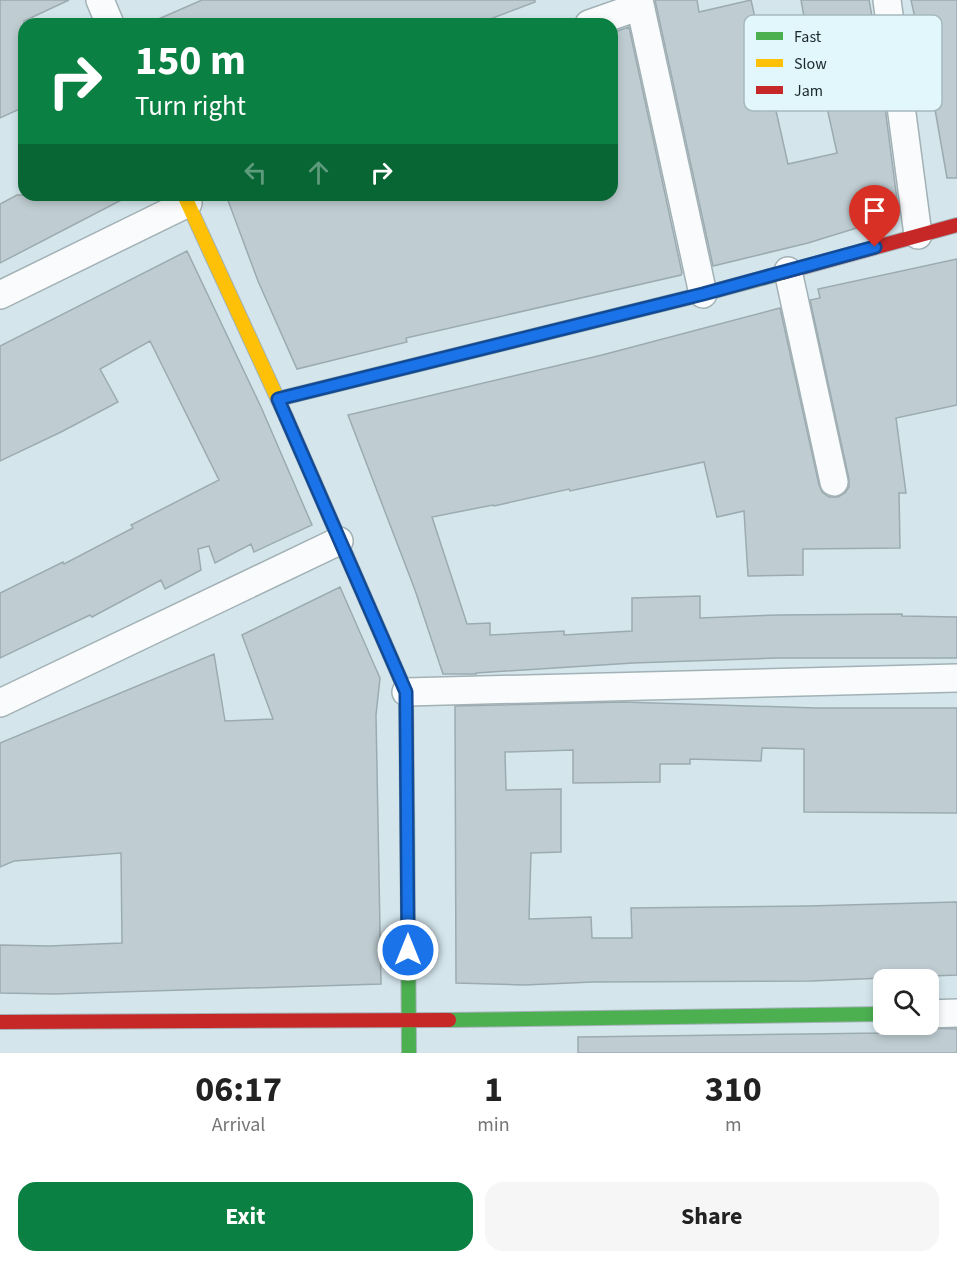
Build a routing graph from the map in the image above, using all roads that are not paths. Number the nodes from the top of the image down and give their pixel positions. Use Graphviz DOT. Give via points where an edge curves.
graph roads {
  1 [pos="100,0"];
  2 [pos="887,0"];
  3 [pos="640,3"];
  4 [pos="889,15"];
  5 [pos="108,18"];
  6 [pos="604,18"];
  7 [pos="902,111"];
  8 [pos="182,201"];
  9 [pos="187,201"];
  10 [pos="957,225"];
  11 [pos="918,235"];
  12 [pos="788,270"];
  13 [pos="703,294"];
  14 [pos="0,295"];
  15 [pos="278,399"];
  16 [pos="834,482"];
  17 [pos="339,541"];
  18 [pos="957,678"];
  19 [pos="406,692"];
  20 [pos="0,703"];
  21 [pos="957,1013"];
  22 [pos="873,1014"];
  23 [pos="939,1014"];
  24 [pos="409,1021"];
  25 [pos="0,1022"];
  26 [pos="409,1053"];
  1 -- 5 [label="street"];
  2 -- 4 [label="street"];
  3 -- 6 [label="street"];
  3 -- 13 [label="street"];
  7 -- 11 [label="street"];
  8 -- 14 [label="street"];
  9 -- 15 [label="street"];
  10 -- 11 [label="street"];
  11 -- 12 [label="street"];
  12 -- 13 [label="street"];
  12 -- 16 [label="street"];
  13 -- 15 [label="street"];
  15 -- 17 [label="street"];
  17 -- 19 [label="street"];
  17 -- 20 [label="street"];
  18 -- 19 [label="street"];
  19 -- 24 [label="street"];
  21 -- 23 [label="street"];
  22 -- 24 [label="street"];
  24 -- 25 [label="street"];
  24 -- 26 [label="street"];
}
